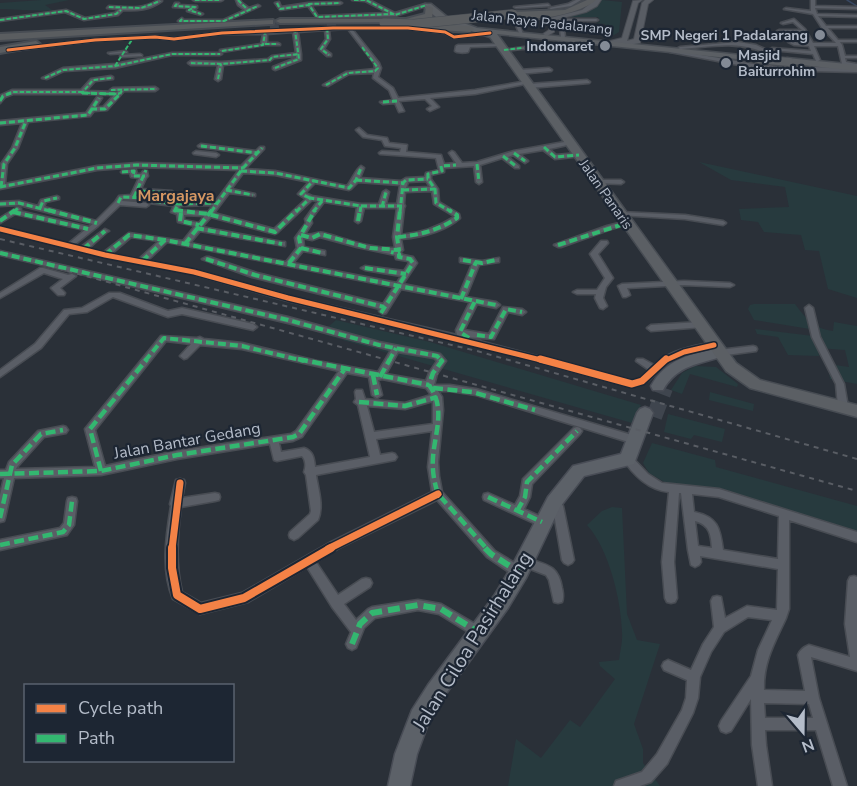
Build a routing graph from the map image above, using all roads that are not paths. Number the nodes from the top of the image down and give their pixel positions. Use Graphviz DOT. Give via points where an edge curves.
graph roads {
  1 [pos="182,0"];
  2 [pos="195,0"];
  3 [pos="214,0"];
  4 [pos="220,0"];
  5 [pos="239,0"];
  6 [pos="419,0"];
  7 [pos="579,0"];
  8 [pos="588,0"];
  9 [pos="592,0"];
  10 [pos="598,0"];
  11 [pos="650,0"];
  12 [pos="161,1"];
  13 [pos="173,1"];
  14 [pos="636,1"];
  15 [pos="307,3"];
  16 [pos="340,3"];
  17 [pos="277,4"];
  18 [pos="852,4"];
  19 [pos="258,6"];
  20 [pos="548,6"];
  21 [pos="109,7"];
  22 [pos="429,7"];
  23 [pos="814,7"];
  24 [pos="355,8"];
  25 [pos="857,8"];
  26 [pos="247,9"];
  27 [pos="786,9"];
  28 [pos="122,10"];
  29 [pos="524,11"];
  30 [pos="184,14"];
  31 [pos="393,14"];
  32 [pos="515,14"];
  33 [pos="857,16"];
  34 [pos="422,18"];
  35 [pos="439,18"];
  36 [pos="786,19"];
  37 [pos="0,20"];
  38 [pos="452,21"];
  39 [pos="384,22"];
  40 [pos="597,23"];
  41 [pos="337,24"];
  42 [pos="406,25"];
  43 [pos="327,26"];
  44 [pos="552,26"];
  45 [pos="562,26"];
  46 [pos="824,27"];
  47 [pos="857,27"];
  48 [pos="275,28"];
  49 [pos="349,28"];
  50 [pos="201,29"];
  51 [pos="470,29"];
  52 [pos="295,30"];
  53 [pos="0,31"];
  54 [pos="221,31"];
  55 [pos="779,31"];
  56 [pos="805,32"];
  57 [pos="492,33"];
  58 [pos="521,33"];
  59 [pos="577,33"];
  60 [pos="51,34"];
  61 [pos="547,34"];
  62 [pos="790,36"];
  63 [pos="0,38"];
  64 [pos="133,38"];
  65 [pos="563,38"];
  66 [pos="284,39"];
  67 [pos="637,41"];
  68 [pos="857,41"];
  69 [pos="838,43"];
  70 [pos="264,44"];
  71 [pos="278,44"];
  72 [pos="617,44"];
  73 [pos="721,45"];
  74 [pos="812,45"];
  75 [pos="502,48"];
  76 [pos="522,48"];
  77 [pos="674,48"];
  78 [pos="321,49"];
  79 [pos="457,49"];
  80 [pos="661,49"];
  81 [pos="772,49"];
  82 [pos="4,50"];
  83 [pos="336,51"];
  84 [pos="110,53"];
  85 [pos="814,53"];
  86 [pos="123,54"];
  87 [pos="156,54"];
  88 [pos="299,54"];
  89 [pos="728,54"];
  90 [pos="329,55"];
  91 [pos="705,57"];
  92 [pos="842,57"];
  93 [pos="857,57"];
  94 [pos="757,58"];
  95 [pos="818,60"];
  96 [pos="289,61"];
  97 [pos="191,63"];
  98 [pos="221,64"];
  99 [pos="115,66"];
  100 [pos="302,66"];
  101 [pos="704,67"];
  102 [pos="275,68"];
  103 [pos="772,68"];
  104 [pos="857,68"];
  105 [pos="549,70"];
  106 [pos="375,71"];
  107 [pos="519,72"];
  108 [pos="45,78"];
  109 [pos="111,78"];
  110 [pos="218,79"];
  111 [pos="587,82"];
  112 [pos="326,85"];
  113 [pos="528,85"];
  114 [pos="155,88"];
  115 [pos="83,90"];
  116 [pos="121,91"];
  117 [pos="426,97"];
  118 [pos="99,98"];
  119 [pos="397,100"];
  120 [pos="0,101"];
  121 [pos="383,102"];
  122 [pos="91,109"];
  123 [pos="430,109"];
  124 [pos="401,111"];
  125 [pos="26,121"];
  126 [pos="0,123"];
  127 [pos="360,130"];
  128 [pos="570,143"];
  129 [pos="201,146"];
  130 [pos="544,147"];
  131 [pos="196,153"];
  132 [pos="382,153"];
  133 [pos="452,153"];
  134 [pos="514,153"];
  135 [pos="257,154"];
  136 [pos="402,154"];
  137 [pos="579,155"];
  138 [pos="503,156"];
  139 [pos="525,161"];
  140 [pos="477,164"];
  141 [pos="458,165"];
  142 [pos="441,166"];
  143 [pos="517,167"];
  144 [pos="361,168"];
  145 [pos="146,170"];
  146 [pos="242,170"];
  147 [pos="110,172"];
  148 [pos="428,179"];
  149 [pos="356,180"];
  150 [pos="417,180"];
  151 [pos="313,181"];
  152 [pos="479,182"];
  153 [pos="598,182"];
  154 [pos="621,182"];
  155 [pos="0,187"];
  156 [pos="403,187"];
  157 [pos="435,189"];
  158 [pos="226,190"];
  159 [pos="417,190"];
  160 [pos="386,192"];
  161 [pos="172,193"];
  162 [pos="136,194"];
  163 [pos="253,195"];
  164 [pos="57,198"];
  165 [pos="310,198"];
  166 [pos="322,201"];
  167 [pos="118,203"];
  168 [pos="218,203"];
  169 [pos="0,204"];
  170 [pos="178,204"];
  171 [pos="23,205"];
  172 [pos="146,205"];
  173 [pos="361,206"];
  174 [pos="402,206"];
  175 [pos="382,207"];
  176 [pos="39,208"];
  177 [pos="13,212"];
  178 [pos="181,213"];
  179 [pos="208,214"];
  180 [pos="623,218"];
  181 [pos="0,221"];
  182 [pos="358,221"];
  183 [pos="723,223"];
  184 [pos="96,224"];
  185 [pos="198,226"];
  186 [pos="0,229"];
  187 [pos="88,229"];
  188 [pos="275,232"];
  189 [pos="301,235"];
  190 [pos="398,237"];
  191 [pos="165,240"];
  192 [pos="268,241"];
  193 [pos="604,243"];
  194 [pos="185,244"];
  195 [pos="282,244"];
  196 [pos="558,245"];
  197 [pos="69,246"];
  198 [pos="301,248"];
  199 [pos="83,249"];
  200 [pos="382,249"];
  201 [pos="213,250"];
  202 [pos="322,253"];
  203 [pos="0,255"];
  204 [pos="105,255"];
  205 [pos="252,256"];
  206 [pos="206,259"];
  207 [pos="463,260"];
  208 [pos="496,260"];
  209 [pos="142,261"];
  210 [pos="476,262"];
  211 [pos="289,264"];
  212 [pos="365,267"];
  213 [pos="43,270"];
  214 [pos="194,272"];
  215 [pos="80,273"];
  216 [pos="406,274"];
  217 [pos="69,278"];
  218 [pos="671,284"];
  219 [pos="730,285"];
  220 [pos="398,287"];
  221 [pos="577,291"];
  222 [pos="600,292"];
  223 [pos="61,293"];
  224 [pos="626,295"];
  225 [pos="0,296"];
  226 [pos="461,298"];
  227 [pos="475,301"];
  228 [pos="496,306"];
  229 [pos="603,306"];
  230 [pos="384,308"];
  231 [pos="809,308"];
  232 [pos="522,312"];
  233 [pos="379,318"];
  234 [pos="700,324"];
  235 [pos="253,327"];
  236 [pos="651,328"];
  237 [pos="460,332"];
  238 [pos="200,340"];
  239 [pos="480,343"];
  240 [pos="396,348"];
  241 [pos="717,349"];
  242 [pos="753,349"];
  243 [pos="184,356"];
  244 [pos="640,361"];
  245 [pos="656,369"];
  246 [pos="344,370"];
  247 [pos="0,374"];
  248 [pos="377,376"];
  249 [pos="661,387"];
  250 [pos="433,390"];
  251 [pos="377,395"];
  252 [pos="850,409"];
  253 [pos="650,415"];
  254 [pos="436,427"];
  255 [pos="63,430"];
  256 [pos="577,431"];
  257 [pos="370,436"];
  258 [pos="635,440"];
  259 [pos="274,441"];
  260 [pos="392,457"];
  261 [pos="628,459"];
  262 [pos="376,460"];
  263 [pos="101,471"];
  264 [pos="309,472"];
  265 [pos="5,474"];
  266 [pos="180,483"];
  267 [pos="674,489"];
  268 [pos="686,490"];
  269 [pos="438,494"];
  270 [pos="215,497"];
  271 [pos="488,497"];
  272 [pos="72,501"];
  273 [pos="554,502"];
  274 [pos="175,504"];
  275 [pos="517,511"];
  276 [pos="784,514"];
  277 [pos="690,516"];
  278 [pos="0,518"];
  279 [pos="542,522"];
  280 [pos="294,535"];
  281 [pos="857,537"];
  282 [pos="0,546"];
  283 [pos="693,550"];
  284 [pos="718,554"];
  285 [pos="309,560"];
  286 [pos="568,560"];
  287 [pos="695,562"];
  288 [pos="782,565"];
  289 [pos="522,567"];
  290 [pos="854,581"];
  291 [pos="366,583"];
  292 [pos="558,598"];
  293 [pos="671,598"];
  294 [pos="717,601"];
  295 [pos="336,603"];
  296 [pos="781,616"];
  297 [pos="720,628"];
  298 [pos="356,630"];
  299 [pos="478,632"];
  300 [pos="352,644"];
  301 [pos="857,660"];
  302 [pos="857,665"];
  303 [pos="668,666"];
  304 [pos="694,677"];
  305 [pos="758,679"];
  306 [pos="759,696"];
  307 [pos="813,699"];
  308 [pos="759,724"];
  309 [pos="821,724"];
  310 [pos="726,726"];
  311 [pos="399,786"];
  312 [pos="621,786"];
  313 [pos="765,786"];
  314 [pos="840,786"];
  1 -- 13 [label="street"];
  1 -- 30 [label="street" via="175,6"];
  2 -- 3 [label="street"];
  3 -- 4 [label="street"];
  3 -- 30 [label="street" via="200,12 189,10 195,7"];
  5 -- 26 [label="street"];
  6 -- 22 [label="highway"];
  7 -- 20 [label="street"];
  8 -- 32 [label="highway" via="566,10"];
  9 -- 32 [label="highway" via="568,12"];
  10 -- 44 [label="main road" via="587,10 553,19"];
  11 -- 67 [label="main road" via="645,3"];
  12 -- 28 [label="street"];
  14 -- 72 [label="main road" via="625,39"];
  15 -- 16 [label="street"];
  15 -- 17 [label="street" via="282,9"];
  15 -- 31 [label="street" via="317,17"];
  18 -- 23 [label="street"];
  19 -- 26 [label="street"];
  20 -- 29 [label="street" via="552,10"];
  20 -- 32 [label="street"];
  21 -- 28 [label="street"];
  22 -- 31 [label="street"];
  22 -- 34 [label="highway" via="429,16"];
  22 -- 35 [label="highway"];
  23 -- 25 [label="street"];
  23 -- 27 [label="street"];
  23 -- 33 [label="street"];
  23 -- 46 [label="street"];
  24 -- 31 [label="street" via="366,0"];
  24 -- 39 [label="highway"];
  24 -- 42 [label="highway"];
  24 -- 48 [label="highway"];
  26 -- 30 [label="street" via="246,13 224,21 180,21"];
  28 -- 37 [label="street" via="84,19 66,11"];
  32 -- 39 [label="highway, bridge" via="414,24"];
  32 -- 58 [label="street"];
  34 -- 35 [label="highway"];
  34 -- 42 [label="highway"];
  35 -- 38 [label="highway"];
  35 -- 42 [label="highway"];
  36 -- 56 [label="street" via="795,21"];
  38 -- 51 [label="highway, Jalan Raya Padalarang"];
  38 -- 58 [label="highway, Jalan Raya Padalarang"];
  39 -- 48 [label="highway" via="344,21"];
  40 -- 45 [label="street"];
  41 -- 42 [label="highway"];
  42 -- 49 [label="street"];
  42 -- 51 [label="highway"];
  42 -- 57 [label="street" via="454,37"];
  43 -- 48 [label="highway"];
  43 -- 49 [label="street"];
  43 -- 52 [label="street"];
  43 -- 78 [label="street" via="328,39"];
  44 -- 61 [label="main road" via="552,32"];
  44 -- 65 [label="main road" via="555,35"];
  45 -- 59 [label="street"];
  45 -- 65 [label="street"];
  46 -- 47 [label="street"];
  46 -- 69 [label="street"];
  48 -- 52 [label="street"];
  48 -- 54 [label="highway"];
  48 -- 60 [label="highway"];
  48 -- 66 [label="street"];
  48 -- 70 [label="street"];
  49 -- 106 [label="street" via="378,66"];
  50 -- 54 [label="highway"];
  50 -- 63 [label="highway"];
  50 -- 82 [label="highway"];
  51 -- 57 [label="highway, Jalan Raya Padalarang"];
  52 -- 88 [label="street"];
  53 -- 60 [label="highway"];
  54 -- 64 [label="street" via="174,39"];
  55 -- 56 [label="street"];
  56 -- 74 [label="street"];
  57 -- 65 [label="highway, Jalan Raya Padalarang"];
  57 -- 75 [label="highway, Jalan Panaris"];
  58 -- 61 [label="highway, Jalan Raya Padalarang"];
  59 -- 65 [label="highway, Jalan Raya Padalarang"];
  59 -- 72 [label="highway, Jalan Raya Padalarang"];
  60 -- 63 [label="highway"];
  62 -- 74 [label="street" via="791,43"];
  64 -- 82 [label="street"];
  64 -- 86 [label="street"];
  67 -- 72 [label="main road, Jalan Raya Padalarang"];
  67 -- 77 [label="highway, Jalan Raya Padalarang" via="641,45"];
  68 -- 69 [label="street"];
  69 -- 74 [label="street"];
  69 -- 92 [label="street"];
  70 -- 71 [label="street"];
  70 -- 99 [label="street" via="221,52 172,54"];
  72 -- 80 [label="highway, Jalan Raya Padalarang"];
  73 -- 77 [label="street"];
  73 -- 89 [label="street" via="721,50"];
  73 -- 103 [label="street" via="758,47 768,54"];
  74 -- 85 [label="street"];
  75 -- 76 [label="street"];
  75 -- 79 [label="street" via="467,47 465,52"];
  75 -- 107 [label="highway, Jalan Panaris"];
  77 -- 89 [label="highway, Jalan Raya Padalarang"];
  78 -- 83 [label="street"];
  78 -- 90 [label="street"];
  80 -- 91 [label="street"];
  80 -- 94 [label="highway, Jalan Raya Padalarang"];
  81 -- 85 [label="street"];
  84 -- 86 [label="street"];
  85 -- 95 [label="street"];
  86 -- 87 [label="street"];
  86 -- 99 [label="street"];
  88 -- 96 [label="street" via="299,59"];
  88 -- 98 [label="street"];
  89 -- 94 [label="highway, Jalan Raya Padalarang"];
  91 -- 101 [label="street"];
  91 -- 103 [label="street"];
  92 -- 93 [label="street"];
  92 -- 104 [label="street" via="845,64"];
  94 -- 104 [label="highway, Jalan Raya Padalarang, bridge"];
  96 -- 100 [label="street"];
  96 -- 102 [label="street"];
  97 -- 98 [label="street"];
  98 -- 110 [label="street"];
  99 -- 108 [label="street" via="63,70"];
  103 -- 104 [label="street"];
  105 -- 107 [label="street"];
  106 -- 112 [label="street" via="348,73"];
  106 -- 119 [label="street" via="378,80 391,89"];
  107 -- 113 [label="highway, Jalan Panaris"];
  109 -- 115 [label="street" via="93,79"];
  111 -- 113 [label="street"];
  113 -- 117 [label="street"];
  113 -- 128 [label="highway, Jalan Panaris"];
  114 -- 116 [label="street"];
  115 -- 116 [label="street"];
  115 -- 120 [label="street" via="14,92"];
  116 -- 122 [label="street" via="105,109"];
  117 -- 119 [label="street"];
  117 -- 123 [label="street" via="436,107"];
  118 -- 122 [label="street"];
  119 -- 121 [label="street"];
  119 -- 124 [label="street"];
  122 -- 125 [label="street" via="88,115"];
  125 -- 126 [label="street"];
  125 -- 155 [label="street" via="4,164"];
  127 -- 136 [label="street" via="365,136 385,139 387,145 405,146"];
  128 -- 130 [label="street"];
  128 -- 137 [label="highway, Jalan Panaris"];
  129 -- 135 [label="street"];
  130 -- 134 [label="street"];
  130 -- 137 [label="street" via="555,157"];
  131 -- 135 [label="street"];
  132 -- 136 [label="street"];
  133 -- 141 [label="street"];
  134 -- 138 [label="street"];
  134 -- 139 [label="street"];
  135 -- 146 [label="street"];
  136 -- 142 [label="street" via="439,156"];
  137 -- 153 [label="highway, Jalan Panaris"];
  138 -- 140 [label="street"];
  138 -- 143 [label="street"];
  140 -- 141 [label="street"];
  140 -- 152 [label="street"];
  141 -- 142 [label="street"];
  142 -- 148 [label="street" via="442,171 428,174"];
  144 -- 149 [label="street"];
  145 -- 146 [label="street"];
  145 -- 147 [label="street" via="133,177 134,171"];
  145 -- 155 [label="street" via="97,168"];
  145 -- 162 [label="street"];
  146 -- 151 [label="street"];
  146 -- 158 [label="street"];
  148 -- 150 [label="street"];
  148 -- 157 [label="street"];
  149 -- 151 [label="street" via="349,188"];
  149 -- 156 [label="street"];
  150 -- 156 [label="street"];
  150 -- 159 [label="street"];
  151 -- 165 [label="street" via="301,194"];
  153 -- 154 [label="street"];
  153 -- 180 [label="highway, Jalan Panaris"];
  156 -- 159 [label="street"];
  156 -- 174 [label="street"];
  157 -- 159 [label="street"];
  157 -- 190 [label="street" via="436,203 457,218 422,235"];
  158 -- 163 [label="street"];
  158 -- 168 [label="street"];
  160 -- 175 [label="street"];
  161 -- 162 [label="street"];
  162 -- 167 [label="street" via="121,197"];
  162 -- 170 [label="street"];
  164 -- 176 [label="street" via="43,201"];
  165 -- 166 [label="street"];
  165 -- 188 [label="street"];
  166 -- 173 [label="street"];
  166 -- 189 [label="street"];
  167 -- 172 [label="street"];
  167 -- 184 [label="street"];
  168 -- 170 [label="street"];
  168 -- 179 [label="street"];
  169 -- 171 [label="street"];
  170 -- 178 [label="street" via="174,212"];
  171 -- 176 [label="street"];
  171 -- 177 [label="street"];
  173 -- 175 [label="street"];
  173 -- 182 [label="street"];
  174 -- 175 [label="street"];
  174 -- 190 [label="street"];
  176 -- 184 [label="street"];
  177 -- 181 [label="street"];
  177 -- 187 [label="street"];
  178 -- 179 [label="street"];
  178 -- 185 [label="street" via="180,220"];
  179 -- 185 [label="street"];
  179 -- 188 [label="street"];
  180 -- 183 [label="street" via="685,217"];
  180 -- 196 [label="street"];
  180 -- 218 [label="highway, Jalan Panaris"];
  184 -- 187 [label="street"];
  184 -- 199 [label="street" via="106,229"];
  185 -- 192 [label="street"];
  185 -- 194 [label="street"];
  186 -- 197 [label="street"];
  187 -- 197 [label="street"];
  188 -- 192 [label="street"];
  189 -- 198 [label="street"];
  189 -- 200 [label="street" via="313,238 320,234"];
  190 -- 200 [label="street" via="399,250"];
  191 -- 194 [label="street"];
  191 -- 204 [label="street" via="129,235"];
  191 -- 209 [label="street"];
  192 -- 195 [label="street"];
  192 -- 205 [label="street"];
  193 -- 222 [label="street" via="594,253 609,278"];
  194 -- 201 [label="street"];
  197 -- 199 [label="street"];
  198 -- 202 [label="street"];
  198 -- 211 [label="street"];
  199 -- 204 [label="street"];
  200 -- 216 [label="street" via="413,261"];
  201 -- 205 [label="street"];
  201 -- 206 [label="street"];
  203 -- 213 [label="street"];
  203 -- 215 [label="street"];
  204 -- 209 [label="street"];
  205 -- 211 [label="street"];
  206 -- 214 [label="street"];
  206 -- 230 [label="street"];
  207 -- 210 [label="street"];
  208 -- 210 [label="street"];
  209 -- 214 [label="street"];
  210 -- 226 [label="street"];
  211 -- 220 [label="street"];
  212 -- 216 [label="street"];
  213 -- 217 [label="street"];
  213 -- 225 [label="street"];
  214 -- 233 [label="street"];
  215 -- 217 [label="street"];
  215 -- 240 [label="street" via="127,281"];
  216 -- 220 [label="street"];
  217 -- 223 [label="street" via="55,288"];
  218 -- 219 [label="street"];
  218 -- 224 [label="street" via="621,286"];
  218 -- 234 [label="highway, Jalan Panaris"];
  220 -- 226 [label="street"];
  220 -- 230 [label="street"];
  221 -- 222 [label="street"];
  222 -- 229 [label="street"];
  226 -- 227 [label="street"];
  227 -- 228 [label="street"];
  227 -- 237 [label="street"];
  230 -- 233 [label="street"];
  231 -- 252 [label="street" via="816,337"];
  232 -- 237 [label="street" via="504,309 491,337"];
  233 -- 239 [label="street"];
  234 -- 236 [label="street"];
  234 -- 241 [label="highway, Jalan Panaris"];
  235 -- 247 [label="street" via="182,311 168,314 117,295 84,310 67,312 38,346"];
  237 -- 239 [label="street"];
  238 -- 243 [label="street"];
  238 -- 246 [label="street"];
  238 -- 263 [label="street" via="161,339 90,429"];
  239 -- 245 [label="street" via="632,384 644,382"];
  240 -- 248 [label="street"];
  240 -- 250 [label="street" via="437,356 442,361 433,372"];
  241 -- 242 [label="street"];
  241 -- 245 [label="street" via="680,354"];
  241 -- 249 [label="main road" via="692,360"];
  241 -- 252 [label="highway, Jalan Panaris" via="739,375 755,384"];
  244 -- 245 [label="street"];
  246 -- 248 [label="street"];
  246 -- 259 [label="street, Jalan Bantar Gedang" via="299,434"];
  248 -- 250 [label="street"];
  248 -- 251 [label="street"];
  250 -- 254 [label="street" via="440,414"];
  250 -- 257 [label="street" via="411,406 359,397"];
  250 -- 258 [label="street" via="476,392"];
  253 -- 258 [label="main road" via="643,435"];
  254 -- 257 [label="street"];
  254 -- 269 [label="street" via="433,462"];
  255 -- 265 [label="street" via="41,434"];
  256 -- 275 [label="street" via="527,482"];
  257 -- 262 [label="street"];
  258 -- 261 [label="main road"];
  259 -- 263 [label="street, Jalan Bantar Gedang"];
  259 -- 264 [label="street" via="277,457 307,453"];
  260 -- 262 [label="street"];
  261 -- 267 [label="street" via="652,484"];
  261 -- 273 [label="main road, Jalan Ciloa Pasirhalang" via="579,471"];
  262 -- 264 [label="street"];
  263 -- 265 [label="street, Jalan Bantar Gedang"];
  264 -- 280 [label="street" via="316,511"];
  265 -- 278 [label="street"];
  266 -- 274 [label="street"];
  267 -- 268 [label="street"];
  267 -- 293 [label="street" via="668,562"];
  268 -- 276 [label="street" via="718,494"];
  268 -- 277 [label="street"];
  269 -- 285 [label="street"];
  269 -- 289 [label="street" via="491,554"];
  270 -- 274 [label="street"];
  271 -- 275 [label="street"];
  272 -- 282 [label="street" via="69,525 63,532"];
  273 -- 279 [label="main road, Jalan Ciloa Pasirhalang"];
  273 -- 286 [label="street"];
  274 -- 285 [label="street" via="173,584 177,595 192,606 200,609 244,597"];
  275 -- 279 [label="street"];
  276 -- 281 [label="street"];
  276 -- 288 [label="street"];
  277 -- 283 [label="street"];
  277 -- 284 [label="street" via="711,522"];
  279 -- 289 [label="main road, Jalan Ciloa Pasirhalang"];
  283 -- 284 [label="street"];
  283 -- 287 [label="street"];
  284 -- 288 [label="street"];
  285 -- 295 [label="street"];
  288 -- 296 [label="street"];
  289 -- 292 [label="street" via="552,571"];
  289 -- 299 [label="main road, Jalan Ciloa Pasirhalang"];
  290 -- 301 [label="street" via="851,624"];
  291 -- 295 [label="street"];
  294 -- 297 [label="street"];
  295 -- 298 [label="street"];
  296 -- 297 [label="street" via="747,611"];
  296 -- 305 [label="street" via="765,650"];
  297 -- 304 [label="street"];
  298 -- 299 [label="street" via="372,613 418,605 441,609"];
  298 -- 300 [label="street"];
  299 -- 311 [label="main road, Jalan Ciloa Pasirhalang" via="420,718"];
  302 -- 307 [label="street" via="806,652"];
  303 -- 304 [label="street"];
  304 -- 312 [label="street" via="687,712 662,759 646,777"];
  305 -- 306 [label="street"];
  305 -- 310 [label="street"];
  306 -- 307 [label="street"];
  306 -- 308 [label="street"];
  307 -- 309 [label="street"];
  308 -- 309 [label="street"];
  308 -- 313 [label="street"];
  309 -- 314 [label="street"];
}
